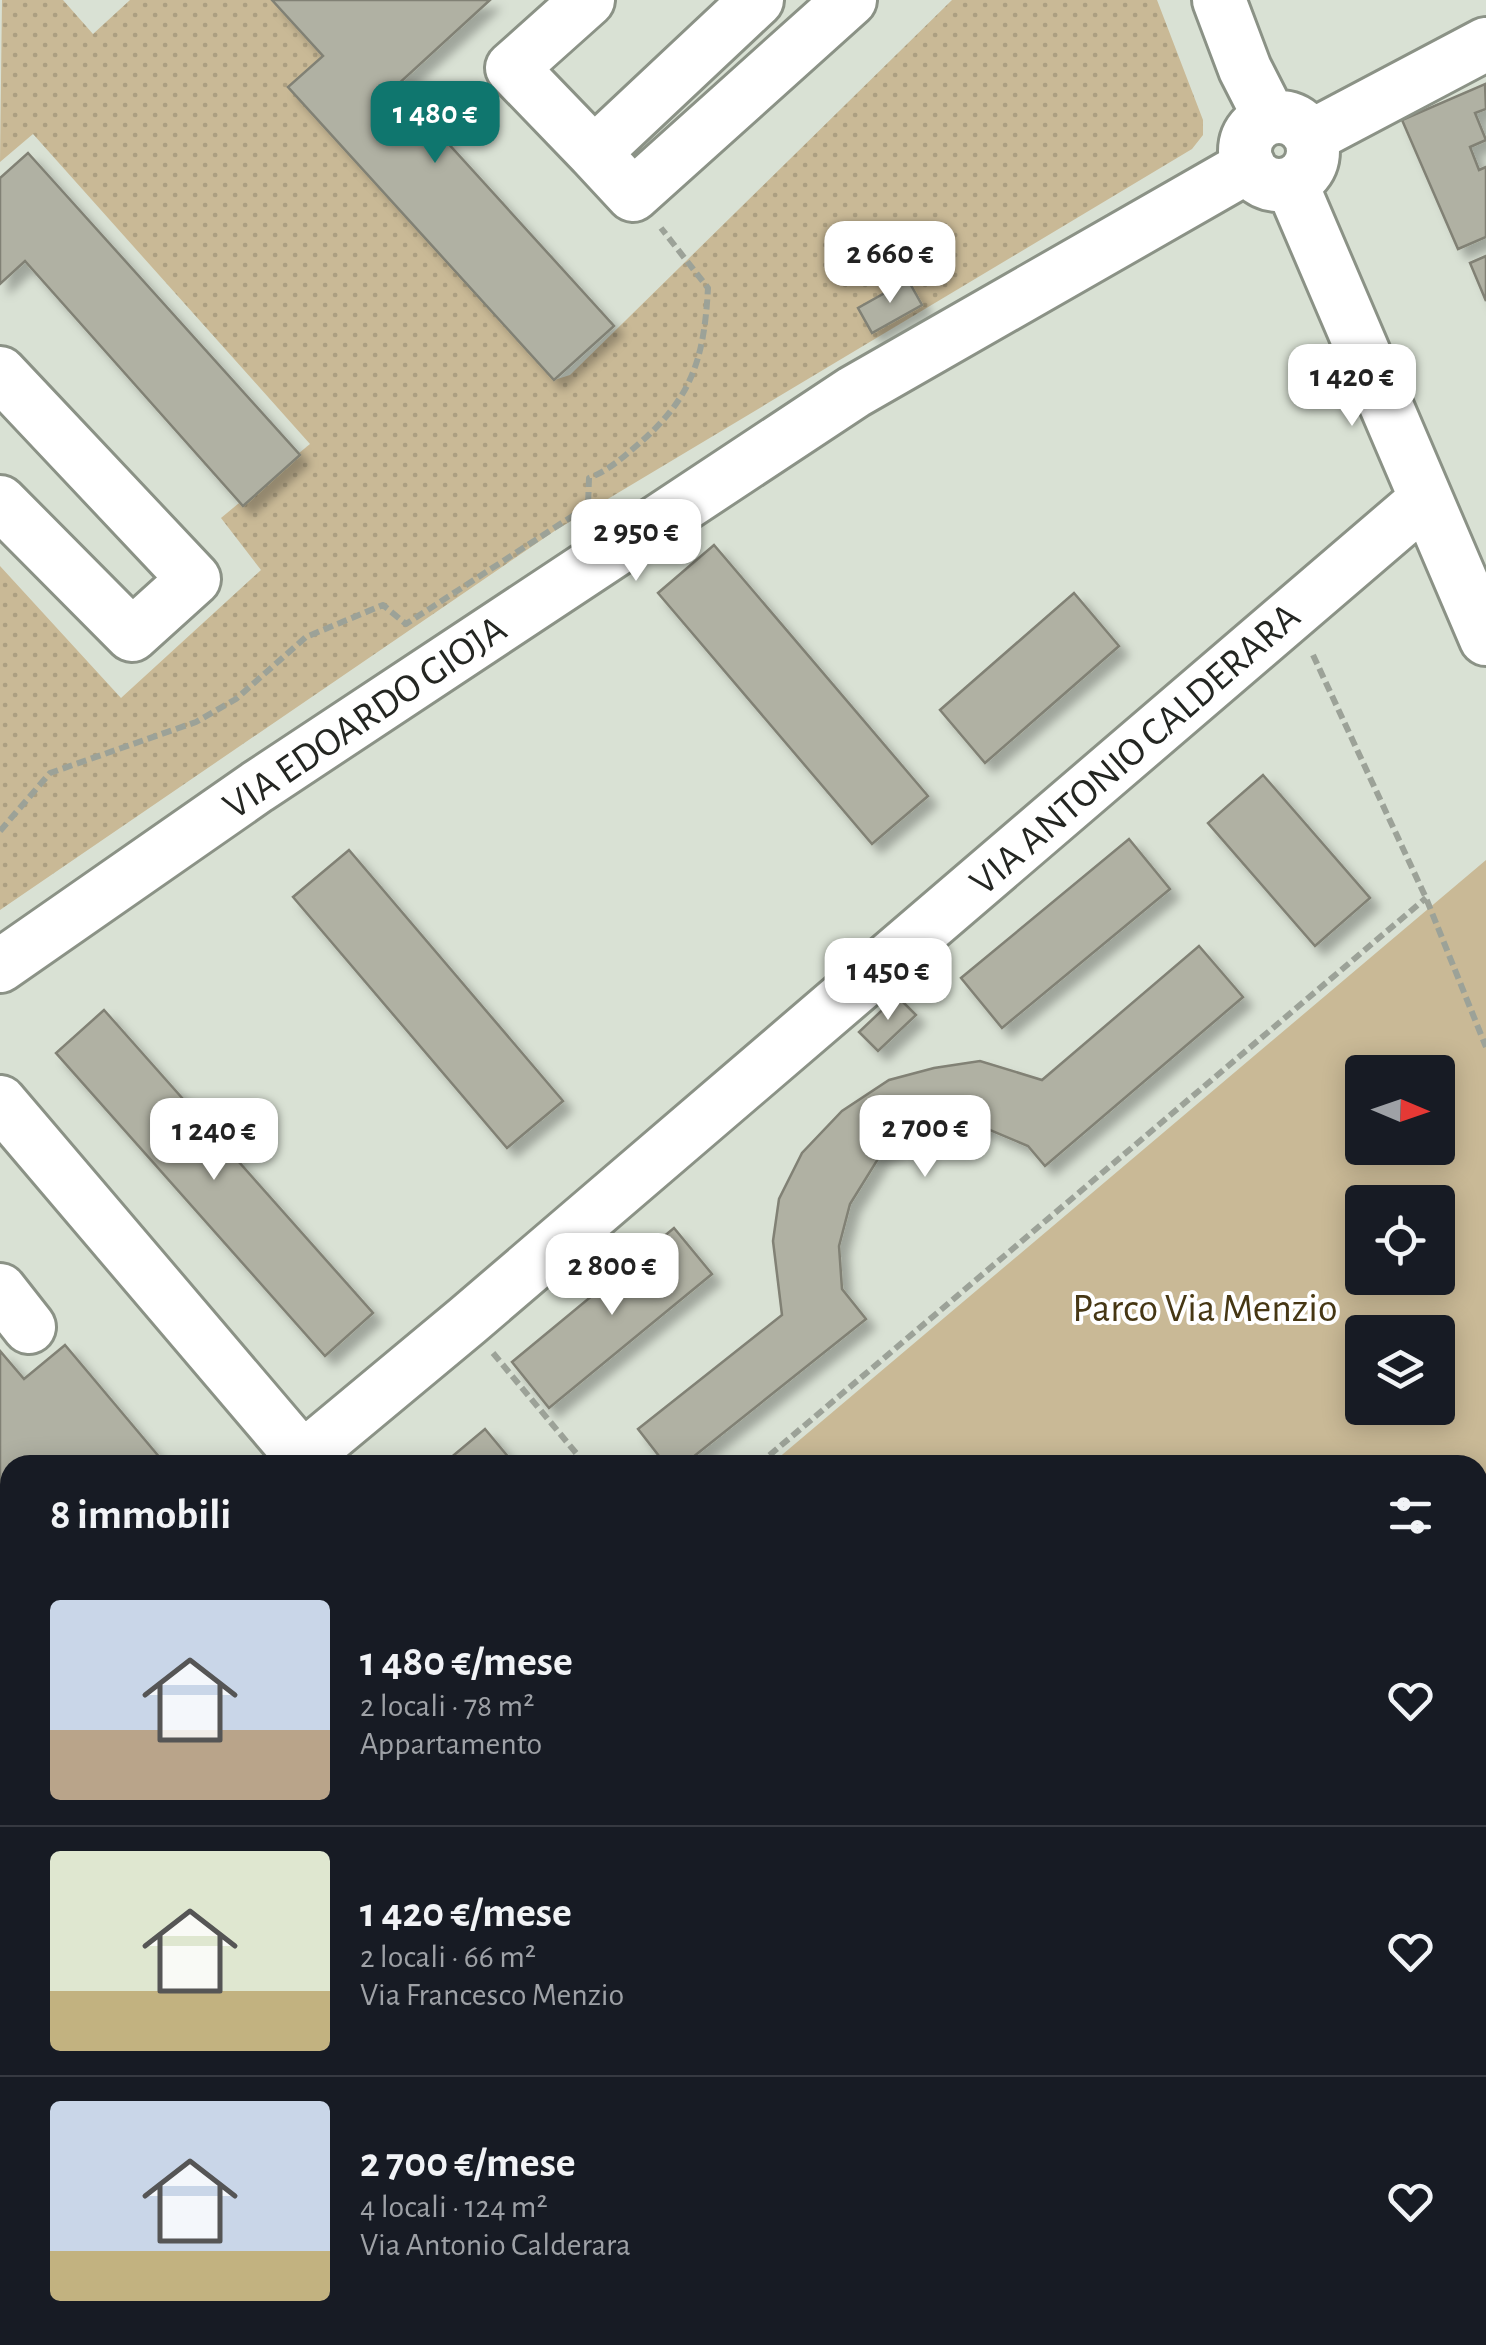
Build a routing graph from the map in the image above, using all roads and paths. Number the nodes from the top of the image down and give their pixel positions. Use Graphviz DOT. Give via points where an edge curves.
graph roads {
  1 [pos="588,0"];
  2 [pos="757,0"];
  3 [pos="850,0"];
  4 [pos="1219,0"];
  5 [pos="1486,44"];
  6 [pos="1280,151"];
  7 [pos="594,153"];
  8 [pos="633,195"];
  9 [pos="0,373"];
  10 [pos="1426,499"];
  11 [pos="0,502"];
  12 [pos="1292,612"];
  13 [pos="1486,639"];
  14 [pos="0,831"];
  15 [pos="1426,898"];
  16 [pos="0,966"];
  17 [pos="1486,1047"];
  18 [pos="0,1102"];
  19 [pos="467,1321"];
  20 [pos="295,1455"];
  21 [pos="311,1455"];
  22 [pos="578,1455"];
  23 [pos="770,1455"];
  1 -- 7 [label="street" via="512,68"];
  2 -- 7 [label="street"];
  3 -- 8 [label="street"];
  4 -- 6 [label="street"];
  5 -- 6 [label="street, VIA EDOARDO GIOJA"];
  6 -- 10 [label="street"];
  6 -- 16 [label="street, VIA EDOARDO GIOJA" via="854,392 273,776"];
  7 -- 8 [label="street"];
  8 -- 14 [label="path" via="708,288 706,316 684,396 660,426 589,478 588,506 406,624 383,605 321,629 236,699 196,722 50,774"];
  9 -- 11 [label="street" via="194,579 132,635"];
  10 -- 12 [label="street, VIA ANTONIO CALDERARA"];
  10 -- 13 [label="street"];
  12 -- 15 [label="path"];
  12 -- 19 [label="street, VIA ANTONIO CALDERARA"];
  15 -- 17 [label="path"];
  15 -- 23 [label="path"];
  18 -- 20 [label="street"];
  19 -- 21 [label="street, VIA ANTONIO CALDERARA"];
  19 -- 22 [label="path"];
}
